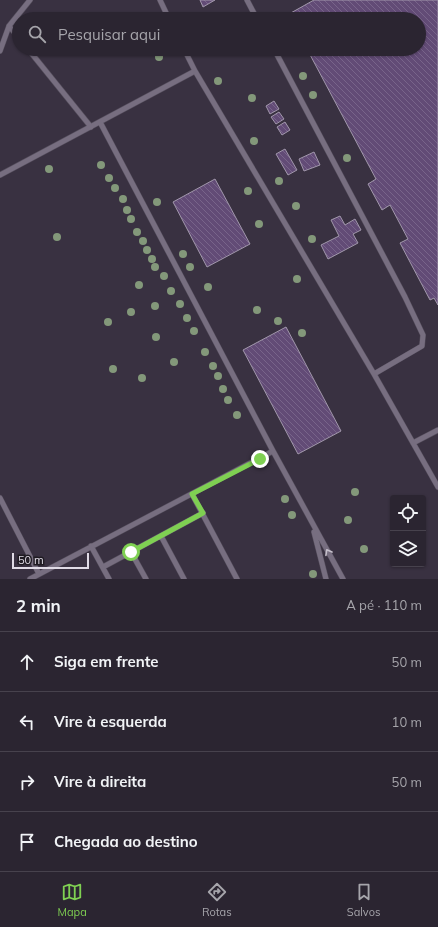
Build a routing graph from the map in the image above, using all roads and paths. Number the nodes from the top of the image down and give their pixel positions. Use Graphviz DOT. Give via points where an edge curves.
graph roads {
  1 [pos="30,0"];
  2 [pos="160,0"];
  3 [pos="247,0"];
  4 [pos="20,12"];
  5 [pos="166,12"];
  6 [pos="253,12"];
  7 [pos="12,22"];
  8 [pos="9,26"];
  9 [pos="12,30"];
  10 [pos="0,51"];
  11 [pos="34,56"];
  12 [pos="188,56"];
  13 [pos="278,56"];
  14 [pos="195,71"];
  15 [pos="100,122"];
  16 [pos="91,127"];
  17 [pos="0,176"];
  18 [pos="374,374"];
  19 [pos="438,430"];
  20 [pos="413,443"];
  21 [pos="273,451"];
  22 [pos="438,487"];
  23 [pos="192,494"];
  24 [pos="0,498"];
  25 [pos="203,513"];
  26 [pos="313,526"];
  27 [pos="162,536"];
  28 [pos="91,546"];
  29 [pos="131,552"];
  30 [pos="102,567"];
  31 [pos="39,574"];
  32 [pos="30,579"];
  33 [pos="109,579"];
  34 [pos="146,579"];
  35 [pos="184,579"];
  36 [pos="237,579"];
  37 [pos="326,579"];
  38 [pos="343,579"];
  1 -- 4 [label="lane"];
  2 -- 5 [label="lane"];
  3 -- 6 [label="lane"];
  7 -- 8 [label="lane"];
  8 -- 9 [label="lane"];
  8 -- 10 [label="lane"];
  11 -- 16 [label="lane"];
  12 -- 14 [label="lane"];
  13 -- 18 [label="lane" via="406,296 423,335 422,346"];
  14 -- 15 [label="lane"];
  14 -- 18 [label="lane"];
  15 -- 16 [label="lane"];
  15 -- 21 [label="lane"];
  16 -- 17 [label="lane"];
  18 -- 20 [label="lane"];
  19 -- 20 [label="lane"];
  20 -- 22 [label="lane"];
  21 -- 23 [label="lane"];
  21 -- 26 [label="lane"];
  23 -- 25 [label="lane"];
  23 -- 28 [label="lane"];
  24 -- 31 [label="lane"];
  25 -- 27 [label="lane"];
  25 -- 36 [label="lane"];
  26 -- 37 [label="lane"];
  38 -- 26 [label="lane, one-way"];
  27 -- 29 [label="lane"];
  27 -- 35 [label="lane"];
  28 -- 30 [label="lane"];
  28 -- 31 [label="lane"];
  29 -- 30 [label="lane"];
  29 -- 34 [label="lane"];
  30 -- 33 [label="lane"];
  31 -- 32 [label="lane"];
}
